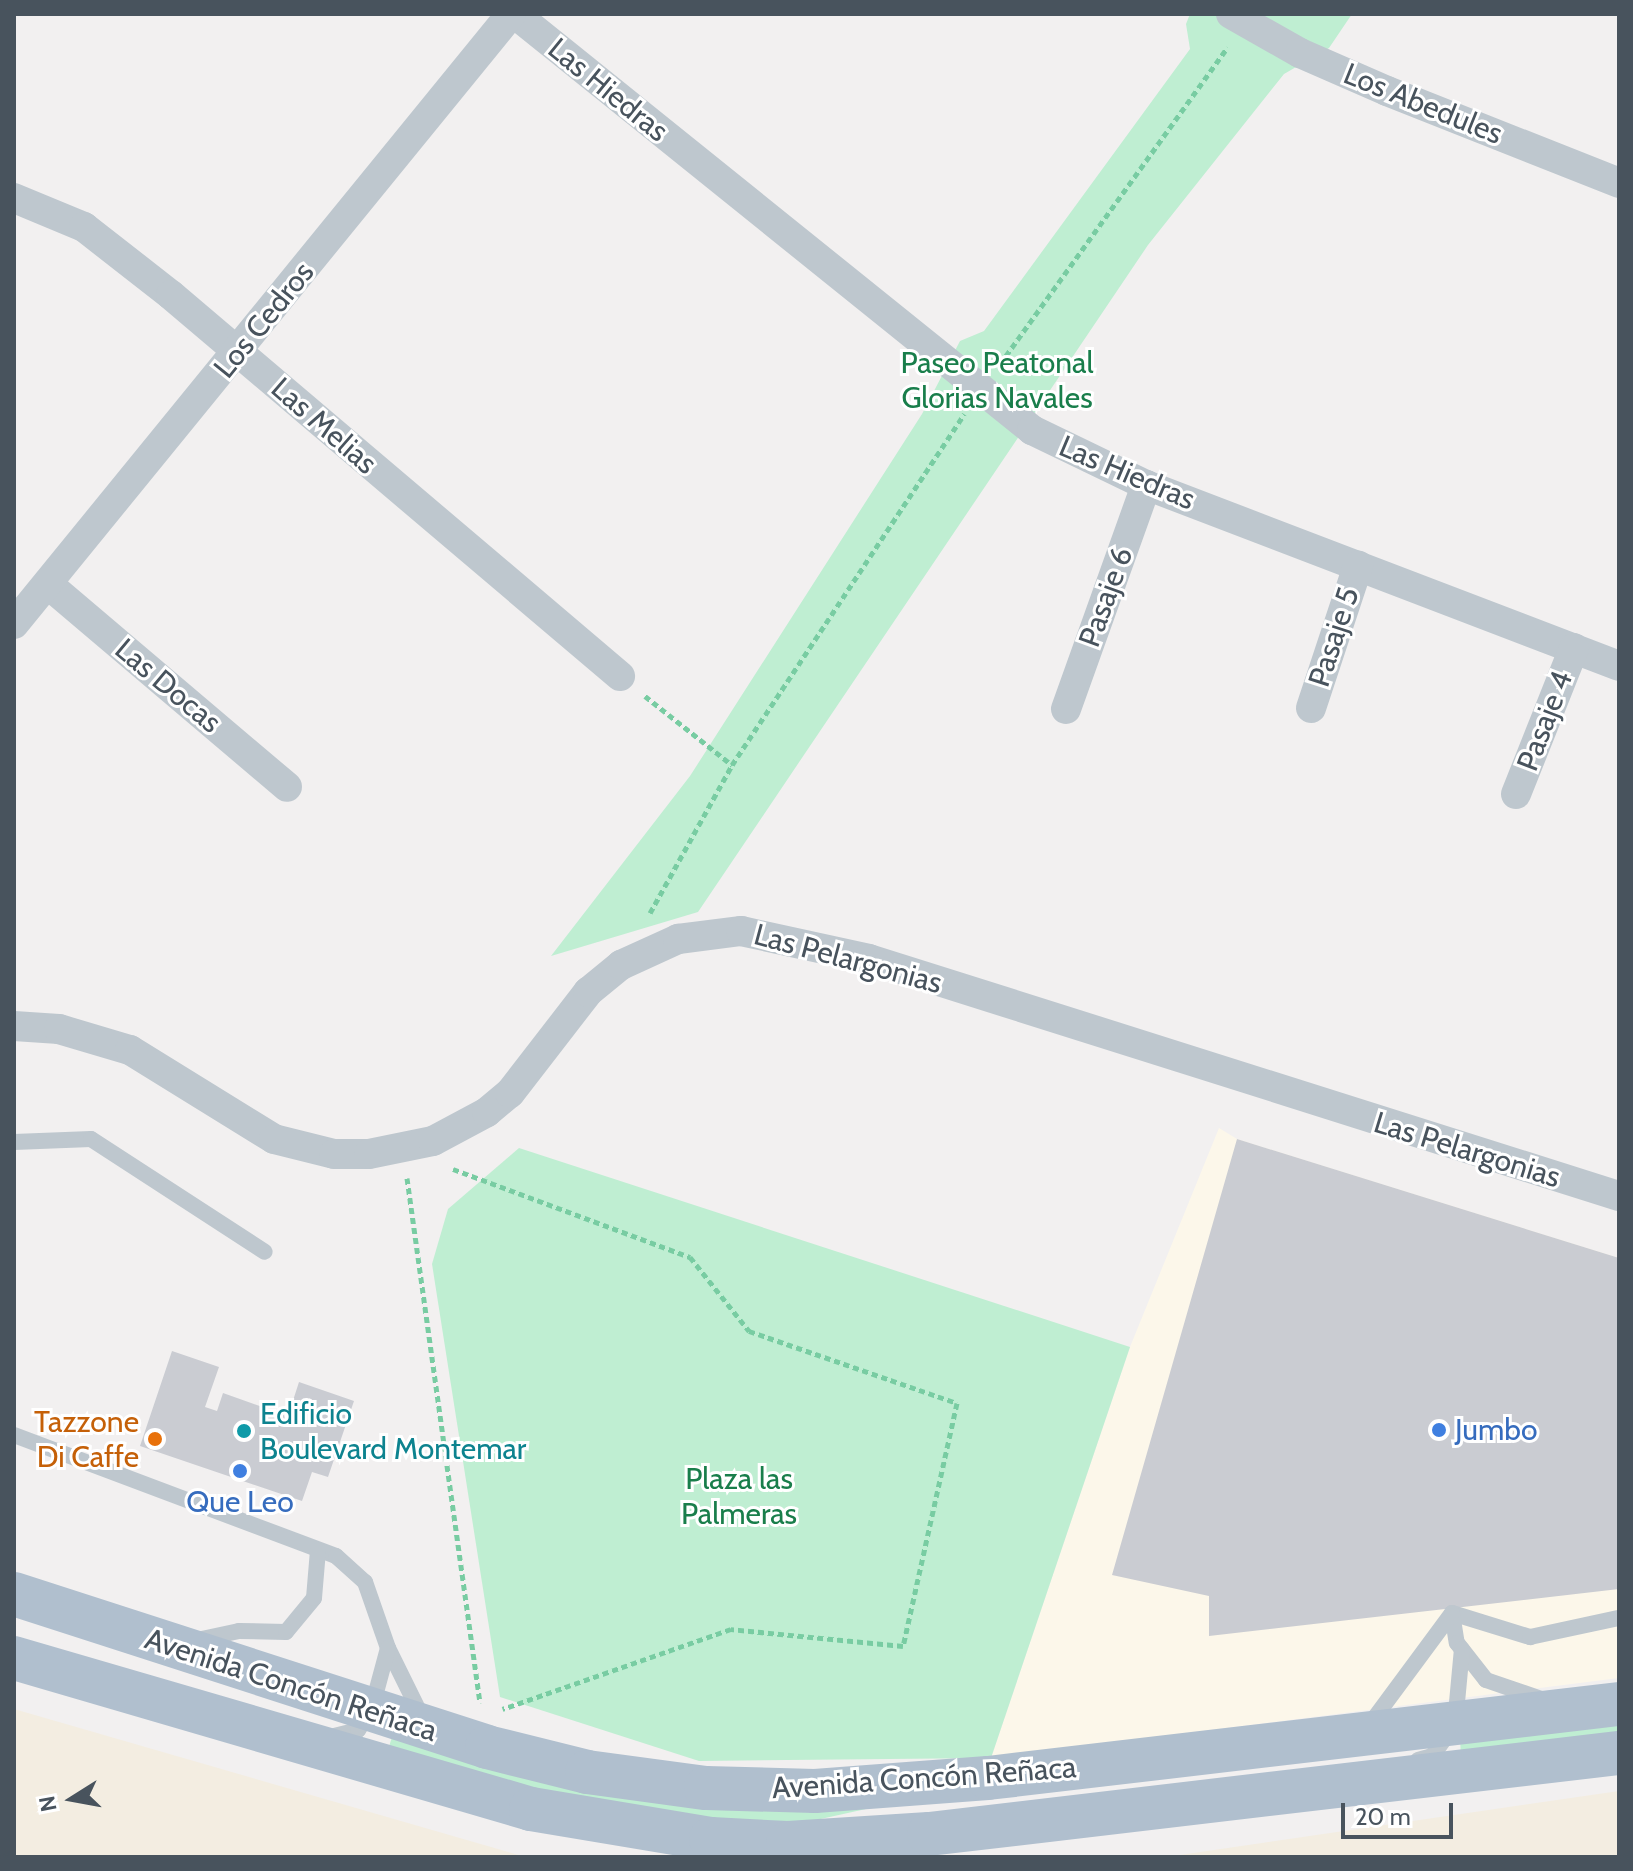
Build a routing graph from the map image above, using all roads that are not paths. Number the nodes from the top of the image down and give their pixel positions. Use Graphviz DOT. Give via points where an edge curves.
graph roads {
  1 [pos="513,14"];
  2 [pos="1238,19"];
  3 [pos="1619,183"];
  4 [pos="14,198"];
  5 [pos="238,352"];
  6 [pos="1146,485"];
  7 [pos="1358,566"];
  8 [pos="49,585"];
  9 [pos="14,624"];
  10 [pos="1574,648"];
  11 [pos="1619,666"];
  12 [pos="620,676"];
  13 [pos="1311,708"];
  14 [pos="1066,709"];
  15 [pos="287,787"];
  16 [pos="1516,794"];
  17 [pos="14,1026"];
  18 [pos="14,1142"];
  19 [pos="1619,1196"];
  20 [pos="265,1252"];
  21 [pos="14,1435"];
  22 [pos="318,1550"];
  23 [pos="14,1594"];
  24 [pos="1452,1613"];
  25 [pos="1619,1618"];
  26 [pos="171,1646"];
  27 [pos="388,1648"];
  28 [pos="1462,1649"];
  29 [pos="14,1658"];
  30 [pos="1619,1704"];
  31 [pos="1571,1710"];
  32 [pos="371,1711"];
  33 [pos="1455,1724"];
  34 [pos="428,1729"];
  35 [pos="1363,1734"];
  36 [pos="297,1744"];
  37 [pos="1619,1753"];
  38 [pos="1296,1792"];
  1 -- 5 [label="street, Los Cedros"];
  1 -- 6 [label="street, Las Hiedras" via="979,392 1032,430"];
  2 -- 3 [label="street, Los Abedules" via="1373,85"];
  4 -- 5 [label="street, Las Melias" via="84,227"];
  5 -- 8 [label="street, Los Cedros"];
  5 -- 12 [label="street, Las Melias"];
  6 -- 7 [label="street, Las Hiedras"];
  6 -- 14 [label="street, Pasaje 6"];
  7 -- 10 [label="street, Las Hiedras"];
  7 -- 13 [label="street, Pasaje 5"];
  8 -- 9 [label="street, Los Cedros"];
  8 -- 15 [label="street, Las Docas"];
  10 -- 11 [label="street, Las Hiedras"];
  10 -- 16 [label="street, Pasaje 4"];
  17 -- 19 [label="street, Las Pelargonias" via="59,1029 130,1050 249,1128 300,1148 346,1154 403,1150 461,1129 510,1093 588,992 621,965 694,937 741,931 869,959"];
  18 -- 20 [label="lane" via="91,1139"];
  21 -- 22 [label="lane"];
  22 -- 26 [label="lane" via="314,1598 286,1632 239,1631"];
  22 -- 27 [label="lane" via="336,1556 365,1582"];
  23 -- 26 [label="main road, Avenida Concón Reñaca"];
  24 -- 25 [label="lane" via="1530,1637"];
  24 -- 28 [label="lane"];
  24 -- 35 [label="lane"];
  26 -- 32 [label="main road, Avenida Concón Reñaca"];
  27 -- 32 [label="lane"];
  27 -- 34 [label="lane"];
  28 -- 31 [label="lane" via="1486,1680"];
  28 -- 33 [label="lane"];
  29 -- 36 [label="main road, Avenida Concón Reñaca"];
  30 -- 31 [label="main road, Avenida Concón Reñaca"];
  31 -- 33 [label="main road, Avenida Concón Reñaca"];
  32 -- 34 [label="main road, Avenida Concón Reñaca"];
  32 -- 36 [label="lane" via="358,1730"];
  33 -- 35 [label="main road, Avenida Concón Reñaca"];
  33 -- 38 [label="lane" via="1432,1756"];
  34 -- 35 [label="main road, Avenida Concón Reñaca" via="484,1732 617,1776 706,1788 815,1791 988,1778"];
  36 -- 38 [label="main road, Avenida Concón Reñaca" via="531,1809 636,1829 788,1843 1004,1827"];
  37 -- 38 [label="main road, Avenida Concón Reñaca"];
}
